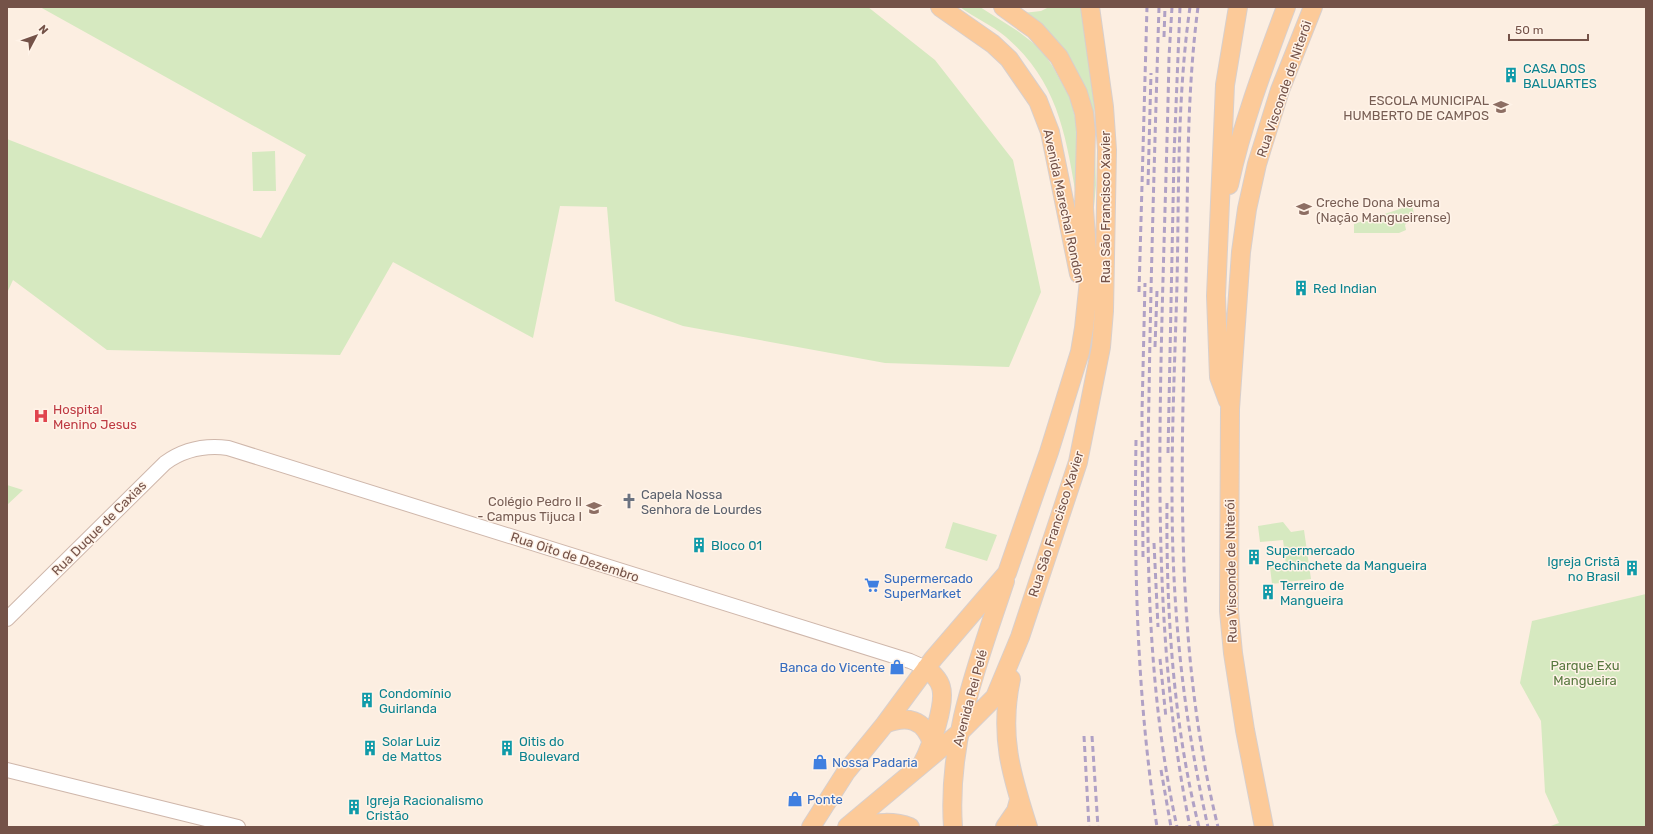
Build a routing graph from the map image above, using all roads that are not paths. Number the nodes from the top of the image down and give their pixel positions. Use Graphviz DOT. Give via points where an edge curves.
graph roads {
  1 [pos="940,7"];
  2 [pos="1003,7"];
  3 [pos="1090,7"];
  4 [pos="1238,7"];
  5 [pos="1286,7"];
  6 [pos="1312,7"];
  7 [pos="1220,226"];
  8 [pos="1216,296"];
  9 [pos="1239,296"];
  10 [pos="1086,305"];
  11 [pos="1230,409"];
  12 [pos="199,448"];
  13 [pos="1007,573"];
  14 [pos="7,619"];
  15 [pos="1020,637"];
  16 [pos="926,668"];
  17 [pos="885,724"];
  18 [pos="958,734"];
  19 [pos="932,743"];
  20 [pos="922,764"];
  21 [pos="7,770"];
  22 [pos="1019,800"];
  23 [pos="952,808"];
  24 [pos="238,827"];
  25 [pos="811,827"];
  26 [pos="847,827"];
  27 [pos="860,827"];
  28 [pos="910,827"];
  29 [pos="953,827"];
  30 [pos="967,827"];
  31 [pos="1005,827"];
  32 [pos="1028,827"];
  33 [pos="1264,827"];
  1 -- 10 [label="main road, Avenida Marechal Rondon" via="993,44 1009,60 1038,101 1050,132"];
  2 -- 10 [label="main road" via="1035,30 1056,52 1070,75 1084,112 1084,208 1089,280"];
  3 -- 15 [label="main road, Rua São Francisco Xavier" via="1104,107 1107,150 1101,347 1078,462"];
  4 -- 7 [label="main road, Rua Visconde de Niterói" via="1225,85"];
  5 -- 7 [label="main road" via="1254,92"];
  6 -- 9 [label="main road, Rua Visconde de Niterói" via="1280,90 1257,164 1241,252"];
  7 -- 8 [label="main road, Rua Visconde de Niterói"];
  8 -- 9 [label="main road"];
  8 -- 11 [label="main road, Rua Visconde de Niterói" via="1219,377"];
  9 -- 11 [label="main road, Rua Visconde de Niterói"];
  10 -- 13 [label="main road" via="1084,328 1072,379"];
  11 -- 33 [label="main road, Rua Visconde de Niterói" via="1229,611 1244,730"];
  12 -- 14 [label="street, Rua Duque de Caxias" via="177,455 165,463"];
  12 -- 16 [label="street, Rua Oito de Dezembro" via="228,448"];
  13 -- 16 [label="main road"];
  13 -- 18 [label="main road, Avenida Rei Pelé" via="971,684"];
  15 -- 18 [label="main road, Rua São Francisco Xavier" via="995,697"];
  15 -- 22 [label="main road" via="1007,698 1005,723"];
  16 -- 17 [label="main road"];
  16 -- 19 [label="main road" via="941,688 938,720"];
  17 -- 19 [label="main road" via="902,719 911,720 929,733"];
  17 -- 25 [label="main road" via="838,783"];
  18 -- 20 [label="main road, Rua São Francisco Xavier"];
  18 -- 23 [label="main road, Avenida Rei Pelé"];
  19 -- 20 [label="main road"];
  20 -- 26 [label="main road, Rua São Francisco Xavier"];
  21 -- 24 [label="street"];
  22 -- 31 [label="main road" via="1016,811"];
  22 -- 32 [label="main road"];
  23 -- 29 [label="main road, Avenida Rei Pelé"];
  23 -- 30 [label="main road"];
  27 -- 28 [label="main road" via="878,823"];
}
